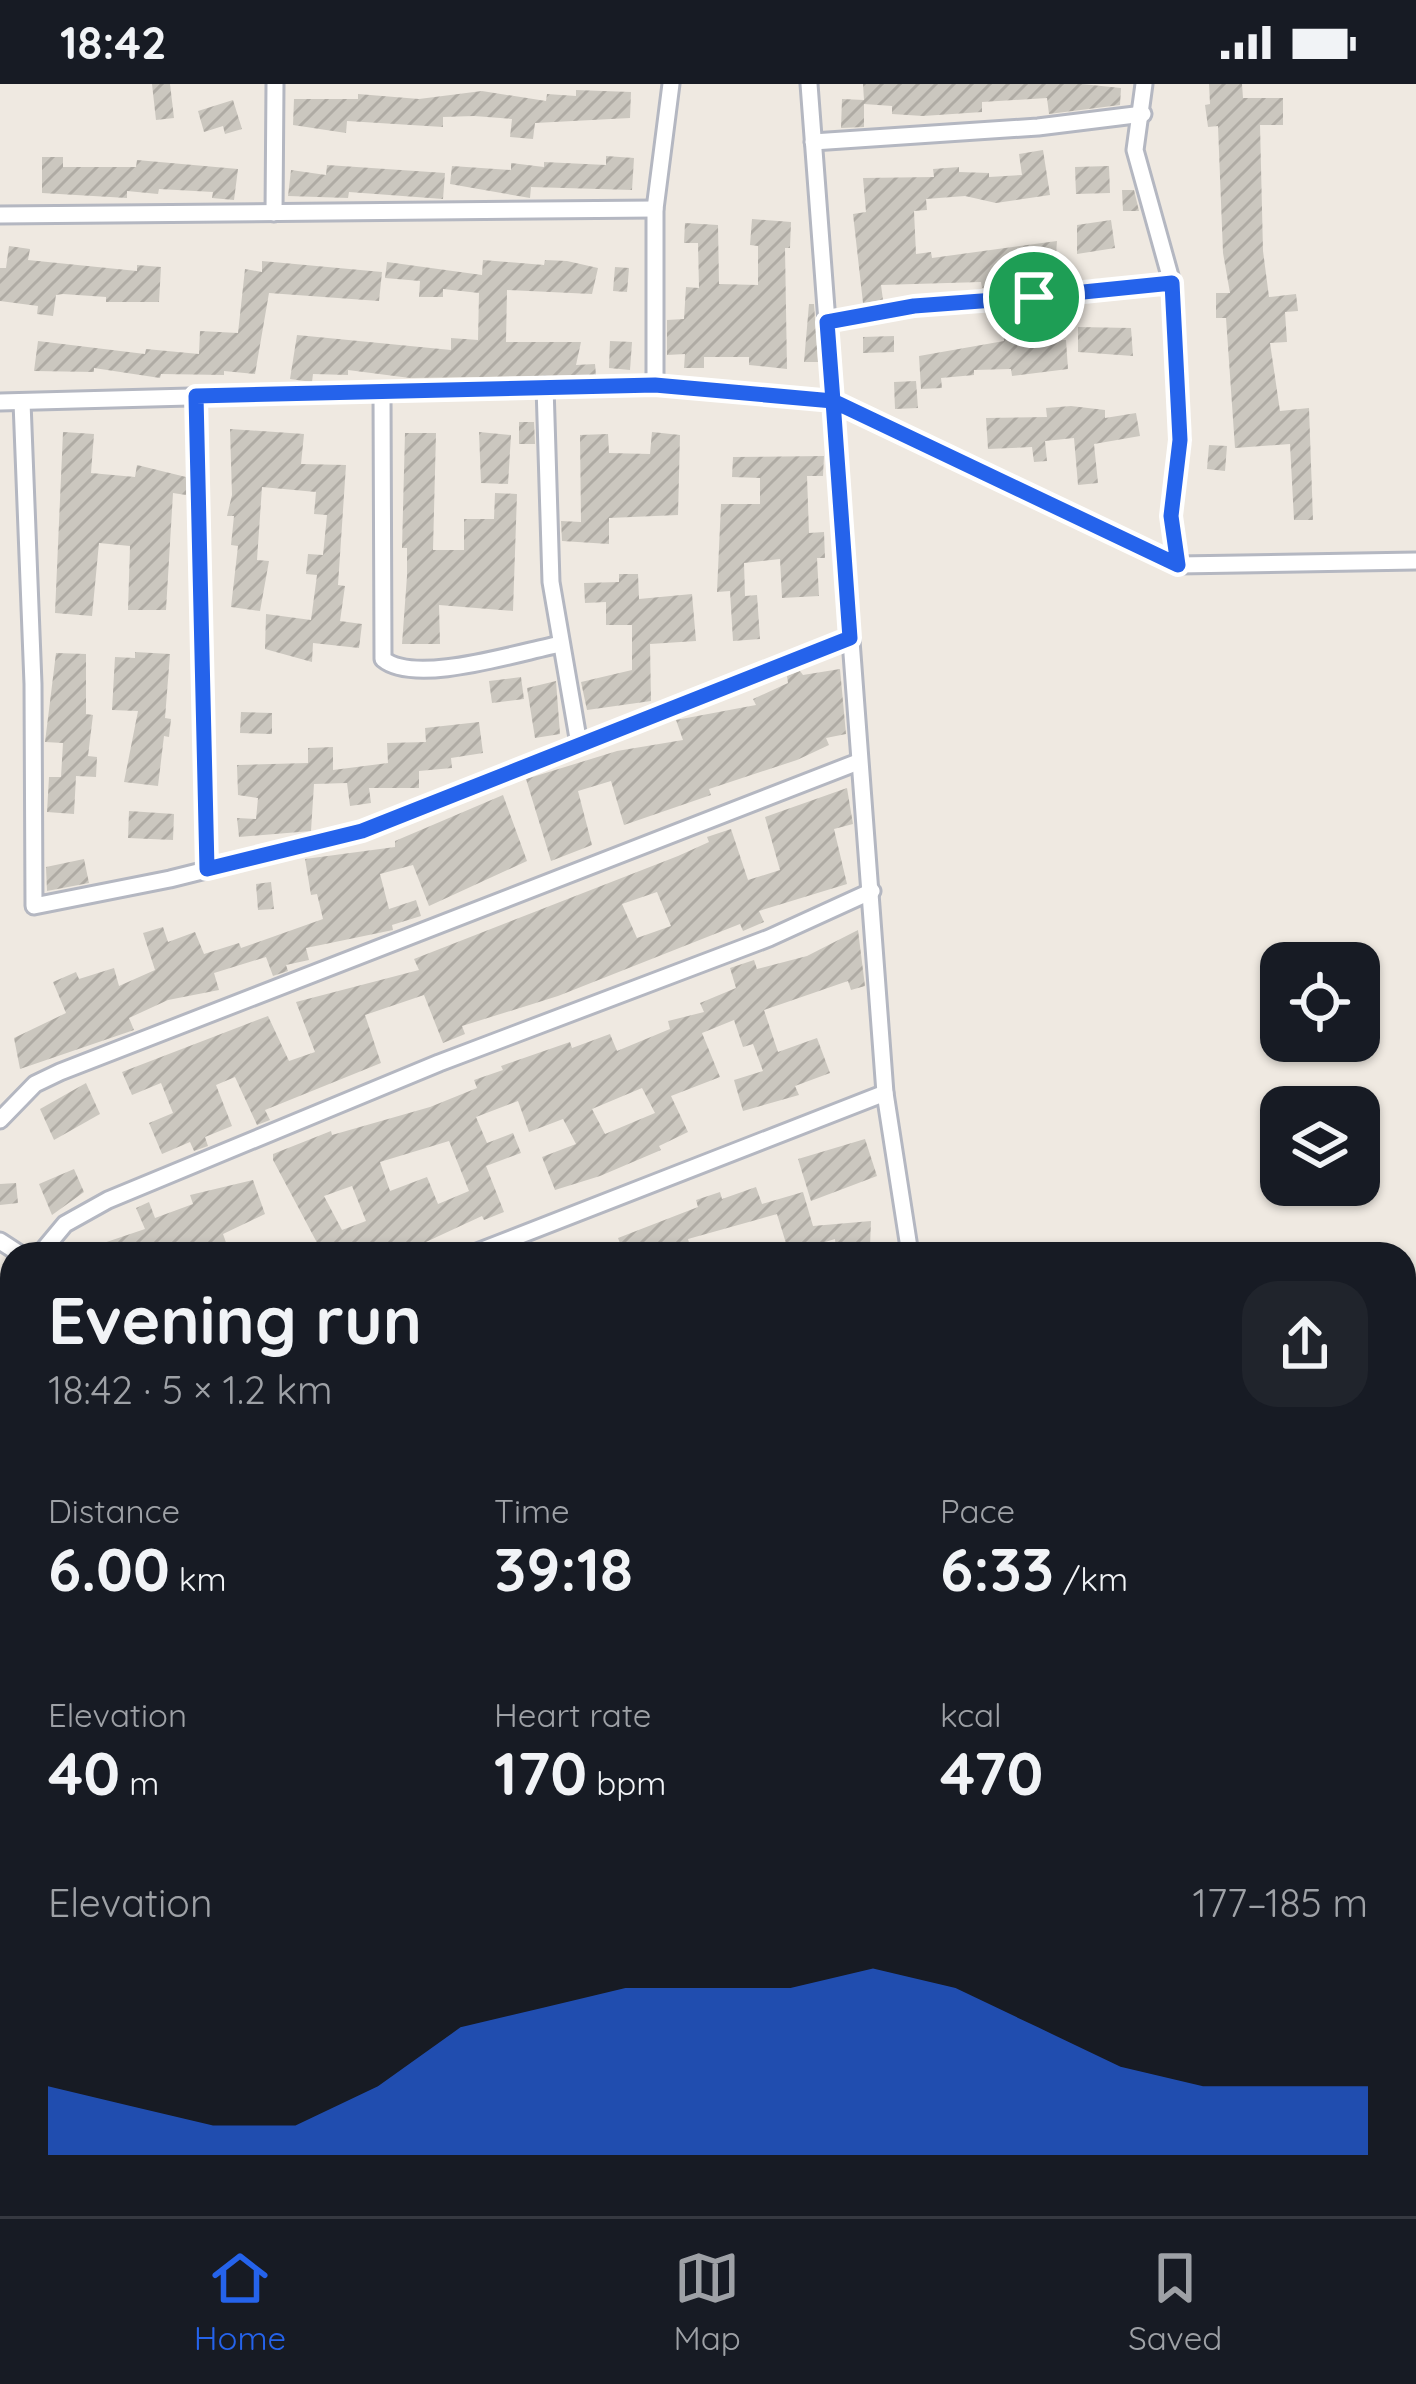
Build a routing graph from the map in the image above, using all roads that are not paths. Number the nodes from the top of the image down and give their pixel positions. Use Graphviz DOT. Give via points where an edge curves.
graph roads {
  1 [pos="275,84"];
  2 [pos="671,84"];
  3 [pos="808,84"];
  4 [pos="1144,84"];
  5 [pos="1142,114"];
  6 [pos="813,142"];
  7 [pos="655,209"];
  8 [pos="274,214"];
  9 [pos="0,215"];
  10 [pos="1172,283"];
  11 [pos="827,322"];
  12 [pos="655,385"];
  13 [pos="545,386"];
  14 [pos="382,392"];
  15 [pos="196,396"];
  16 [pos="833,401"];
  17 [pos="0,402"];
  18 [pos="22,402"];
  19 [pos="1416,561"];
  20 [pos="1178,565"];
  21 [pos="850,638"];
  22 [pos="561,644"];
  23 [pos="579,744"];
  24 [pos="858,762"];
  25 [pos="207,869"];
  26 [pos="872,891"];
  27 [pos="884,1093"];
  28 [pos="0,1120"];
  29 [pos="50,1242"];
  30 [pos="503,1242"];
  31 [pos="908,1242"];
  1 -- 8 [label="street"];
  2 -- 7 [label="street"];
  3 -- 6 [label="street"];
  4 -- 5 [label="street"];
  5 -- 6 [label="street"];
  5 -- 10 [label="street" via="1135,150"];
  6 -- 11 [label="street"];
  7 -- 8 [label="street"];
  7 -- 12 [label="street"];
  8 -- 9 [label="street"];
  10 -- 11 [label="street" via="914,306"];
  10 -- 20 [label="street"];
  11 -- 16 [label="street"];
  12 -- 13 [label="street"];
  12 -- 16 [label="street"];
  13 -- 14 [label="street"];
  13 -- 22 [label="street" via="546,509"];
  14 -- 15 [label="street"];
  14 -- 22 [label="street" via="382,659 431,670"];
  15 -- 18 [label="street"];
  15 -- 25 [label="street"];
  16 -- 20 [label="street"];
  16 -- 21 [label="street"];
  17 -- 18 [label="street"];
  18 -- 25 [label="street" via="34,905"];
  19 -- 20 [label="street"];
  21 -- 23 [label="street"];
  21 -- 24 [label="street"];
  22 -- 23 [label="street"];
  23 -- 25 [label="street" via="362,831"];
  24 -- 26 [label="street"];
  24 -- 28 [label="street" via="60,1072 35,1084"];
  26 -- 27 [label="street"];
  26 -- 29 [label="street" via="108,1200 64,1224"];
  27 -- 30 [label="street"];
  27 -- 31 [label="street"];
}
